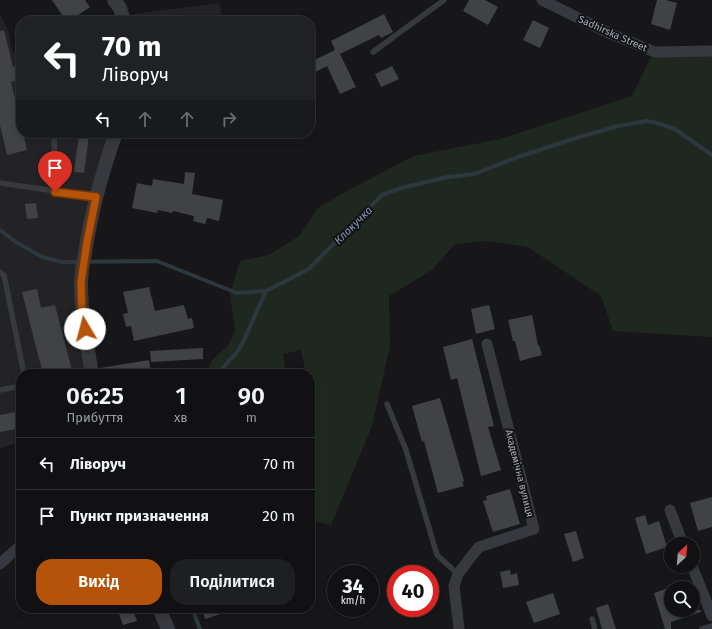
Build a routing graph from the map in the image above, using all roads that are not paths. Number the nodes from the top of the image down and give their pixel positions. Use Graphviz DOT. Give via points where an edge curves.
graph roads {
  1 [pos="114,0"];
  2 [pos="444,0"];
  3 [pos="542,0"];
  4 [pos="122,16"];
  5 [pos="712,51"];
  6 [pos="374,52"];
  7 [pos="54,138"];
  8 [pos="114,138"];
  9 [pos="0,183"];
  10 [pos="55,192"];
  11 [pos="96,197"];
  12 [pos="0,272"];
  13 [pos="487,344"];
  14 [pos="23,369"];
  15 [pos="91,369"];
  16 [pos="16,387"];
  17 [pos="0,390"];
  18 [pos="387,404"];
  19 [pos="670,510"];
  20 [pos="680,537"];
  21 [pos="16,550"];
  22 [pos="0,564"];
  23 [pos="695,573"];
  24 [pos="458,574"];
  25 [pos="161,613"];
  26 [pos="712,616"];
  27 [pos="592,619"];
  28 [pos="712,626"];
  29 [pos="168,629"];
  30 [pos="459,629"];
  31 [pos="595,629"];
  32 [pos="702,629"];
  1 -- 4 [label="street"];
  2 -- 6 [label="lane"];
  3 -- 5 [label="street, Sadhirska Street" via="611,34 655,52"];
  7 -- 10 [label="lane"];
  8 -- 11 [label="street"];
  9 -- 10 [label="lane"];
  10 -- 11 [label="lane"];
  11 -- 15 [label="street" via="81,282 82,314"];
  12 -- 14 [label="lane" via="4,275"];
  13 -- 24 [label="street, Академічна вулиця" via="534,529 479,547"];
  16 -- 17 [label="lane"];
  18 -- 24 [label="lane" via="406,450 437,555"];
  19 -- 20 [label="street"];
  21 -- 22 [label="street"];
  23 -- 26 [label="street"];
  24 -- 30 [label="street, Академічна вулиця" via="454,586"];
  25 -- 29 [label="street"];
  27 -- 31 [label="lane"];
  28 -- 32 [label="lane"];
}
